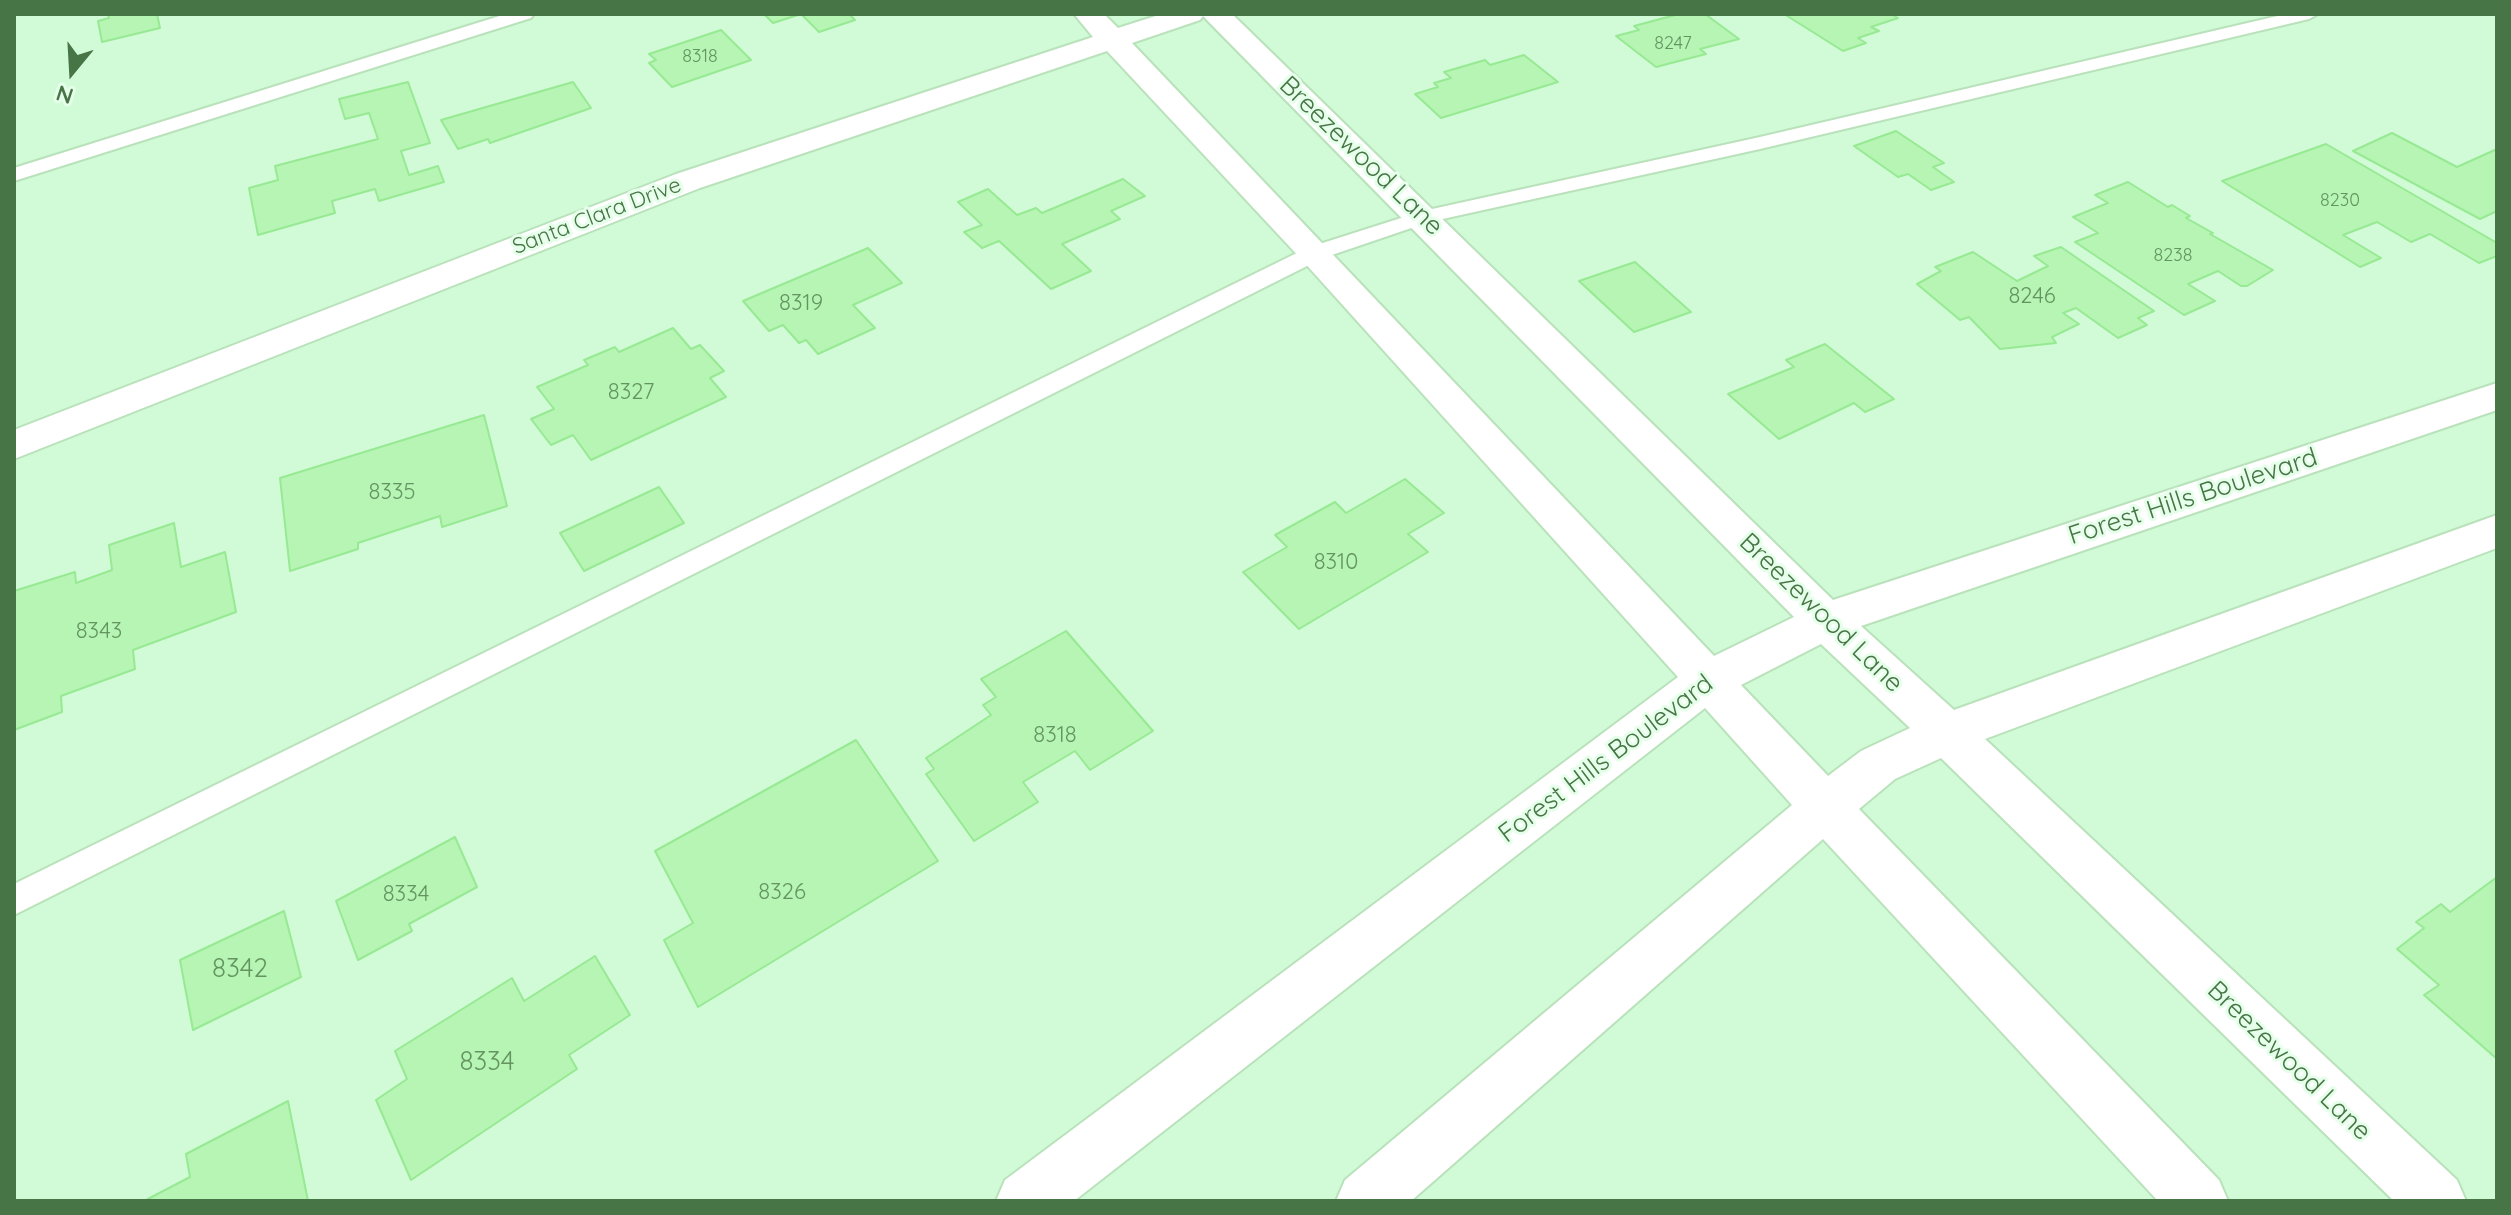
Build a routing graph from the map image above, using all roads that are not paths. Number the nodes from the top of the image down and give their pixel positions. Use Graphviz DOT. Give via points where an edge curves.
graph roads {
  1 [pos="525,14"];
  2 [pos="1190,14"];
  3 [pos="1216,14"];
  4 [pos="2309,14"];
  5 [pos="1099,26"];
  6 [pos="14,175"];
  7 [pos="1423,217"];
  8 [pos="1315,253"];
  9 [pos="2497,396"];
  10 [pos="14,445"];
  11 [pos="2497,531"];
  12 [pos="1826,621"];
  13 [pos="1708,680"];
  14 [pos="1947,733"];
  15 [pos="1825,807"];
  16 [pos="14,900"];
  17 [pos="1026,1201"];
  18 [pos="1366,1201"];
  19 [pos="2198,1201"];
  20 [pos="2436,1201"];
  1 -- 6 [label="lane"];
  2 -- 5 [label="street, Santa Clara Drive"];
  3 -- 7 [label="street, Breezewood Lane"];
  4 -- 7 [label="lane"];
  5 -- 8 [label="street"];
  5 -- 10 [label="street, Santa Clara Drive"];
  7 -- 8 [label="lane"];
  7 -- 12 [label="street, Breezewood Lane"];
  8 -- 13 [label="street"];
  8 -- 16 [label="lane"];
  9 -- 12 [label="street, Forest Hills Boulevard"];
  11 -- 14 [label="street"];
  12 -- 13 [label="street, Forest Hills Boulevard"];
  12 -- 14 [label="street, Breezewood Lane"];
  13 -- 15 [label="street"];
  13 -- 17 [label="street, Forest Hills Boulevard"];
  14 -- 15 [label="street" via="1878,765"];
  14 -- 20 [label="street, Breezewood Lane"];
  15 -- 18 [label="street"];
  15 -- 19 [label="street"];
}
